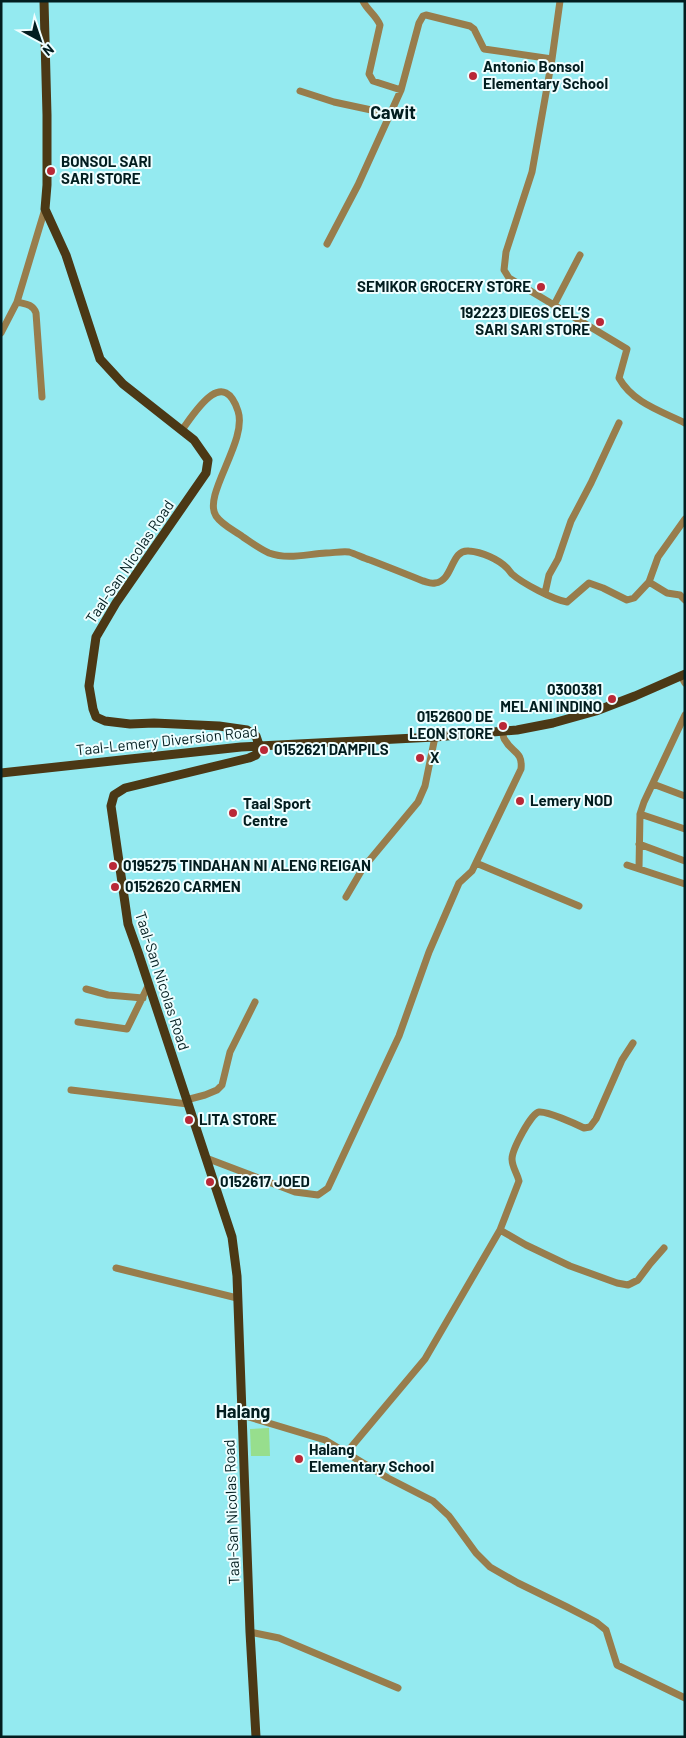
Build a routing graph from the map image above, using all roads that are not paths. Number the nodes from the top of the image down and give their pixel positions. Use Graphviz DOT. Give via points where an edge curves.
graph roads {
  1 [pos="44,1"];
  2 [pos="363,1"];
  3 [pos="560,1"];
  4 [pos="552,59"];
  5 [pos="401,90"];
  6 [pos="300,92"];
  7 [pos="390,114"];
  8 [pos="45,209"];
  9 [pos="327,244"];
  10 [pos="580,255"];
  11 [pos="17,302"];
  12 [pos="554,305"];
  13 [pos="1,333"];
  14 [pos="42,397"];
  15 [pos="619,423"];
  16 [pos="685,423"];
  17 [pos="182,430"];
  18 [pos="685,519"];
  19 [pos="649,582"];
  20 [pos="545,593"];
  21 [pos="685,600"];
  22 [pos="684,678"];
  23 [pos="685,715"];
  24 [pos="503,732"];
  25 [pos="435,737"];
  26 [pos="260,745"];
  27 [pos="1,773"];
  28 [pos="653,784"];
  29 [pos="685,796"];
  30 [pos="640,814"];
  31 [pos="685,829"];
  32 [pos="639,844"];
  33 [pos="685,861"];
  34 [pos="476,863"];
  35 [pos="627,865"];
  36 [pos="639,868"];
  37 [pos="685,884"];
  38 [pos="346,898"];
  39 [pos="579,906"];
  40 [pos="149,984"];
  41 [pos="86,989"];
  42 [pos="143,998"];
  43 [pos="255,1002"];
  44 [pos="78,1022"];
  45 [pos="632,1043"];
  46 [pos="71,1090"];
  47 [pos="187,1102"];
  48 [pos="206,1158"];
  49 [pos="500,1230"];
  50 [pos="664,1248"];
  51 [pos="116,1268"];
  52 [pos="237,1298"];
  53 [pos="242,1415"];
  54 [pos="347,1452"];
  55 [pos="250,1632"];
  56 [pos="398,1688"];
  57 [pos="685,1698"];
  58 [pos="256,1737"];
  1 -- 8 [label="main road, Taal-San Nicolas Road"];
  2 -- 5 [label="street" via="380,25 370,78"];
  3 -- 4 [label="street"];
  4 -- 5 [label="street" via="484,50 470,26 426,14 420,23"];
  4 -- 12 [label="street" via="532,172 506,252 504,270 509,278"];
  5 -- 7 [label="street"];
  6 -- 7 [label="street"];
  7 -- 9 [label="street"];
  8 -- 11 [label="street"];
  8 -- 17 [label="main road, Taal-San Nicolas Road" via="66,255 100,359 123,384"];
  10 -- 12 [label="street"];
  11 -- 13 [label="street"];
  11 -- 14 [label="street" via="29,305 36,313"];
  12 -- 16 [label="street" via="627,350 619,378 624,386 634,397"];
  15 -- 20 [label="street" via="571,521"];
  17 -- 20 [label="street" via="207,398 216,392 230,396 238,411 240,425 214,509 216,516 229,527 271,553 295,556 348,552 434,583 447,577 457,556 467,551 485,555"];
  17 -- 26 [label="main road, Taal-San Nicolas Road" via="194,440 208,460 206,473 96,637 89,686 93,709 96,717 106,721 247,730 256,736"];
  18 -- 19 [label="street" via="658,557"];
  19 -- 20 [label="street" via="634,598 627,600 589,583 567,602"];
  19 -- 21 [label="street"];
  22 -- 24 [label="main road, Taal-Lemery Diversion Road" via="573,718"];
  23 -- 28 [label="street"];
  24 -- 25 [label="main road, Taal-Lemery Diversion Road"];
  24 -- 34 [label="street" via="505,740 522,762 521,770"];
  25 -- 26 [label="main road, Taal-Lemery Diversion Road"];
  25 -- 38 [label="street" via="425,786 418,802 363,868"];
  26 -- 27 [label="main road, Taal-Lemery Diversion Road"];
  26 -- 40 [label="main road, Taal-San Nicolas Road" via="256,755 249,758 125,788 112,799 111,815 128,924"];
  28 -- 29 [label="street"];
  28 -- 30 [label="street"];
  30 -- 31 [label="street"];
  30 -- 32 [label="street"];
  32 -- 33 [label="street"];
  32 -- 36 [label="street"];
  34 -- 39 [label="street"];
  34 -- 48 [label="street" via="459,883 429,952 399,1036 328,1188 318,1195 295,1192"];
  35 -- 36 [label="street"];
  36 -- 37 [label="street"];
  40 -- 42 [label="street"];
  40 -- 47 [label="main road, Taal-San Nicolas Road"];
  41 -- 42 [label="street"];
  42 -- 44 [label="street" via="127,1028"];
  43 -- 47 [label="street" via="230,1052 222,1084 217,1090"];
  45 -- 49 [label="street" via="590,1127 584,1128 543,1112 534,1114 530,1119 512,1155 519,1181"];
  46 -- 47 [label="street"];
  47 -- 48 [label="main road, Taal-San Nicolas Road"];
  48 -- 52 [label="main road, Taal-San Nicolas Road" via="232,1238"];
  49 -- 50 [label="street" via="570,1266 628,1285 638,1280"];
  49 -- 54 [label="street" via="425,1359"];
  51 -- 52 [label="street"];
  52 -- 53 [label="main road, Taal-San Nicolas Road"];
  53 -- 54 [label="street" via="325,1440"];
  53 -- 55 [label="main road, Taal-San Nicolas Road"];
  54 -- 57 [label="street" via="388,1478 434,1501 490,1567 596,1622 606,1630 617,1665"];
  55 -- 56 [label="street" via="279,1638"];
  55 -- 58 [label="main road, Taal-San Nicolas Road"];
}
